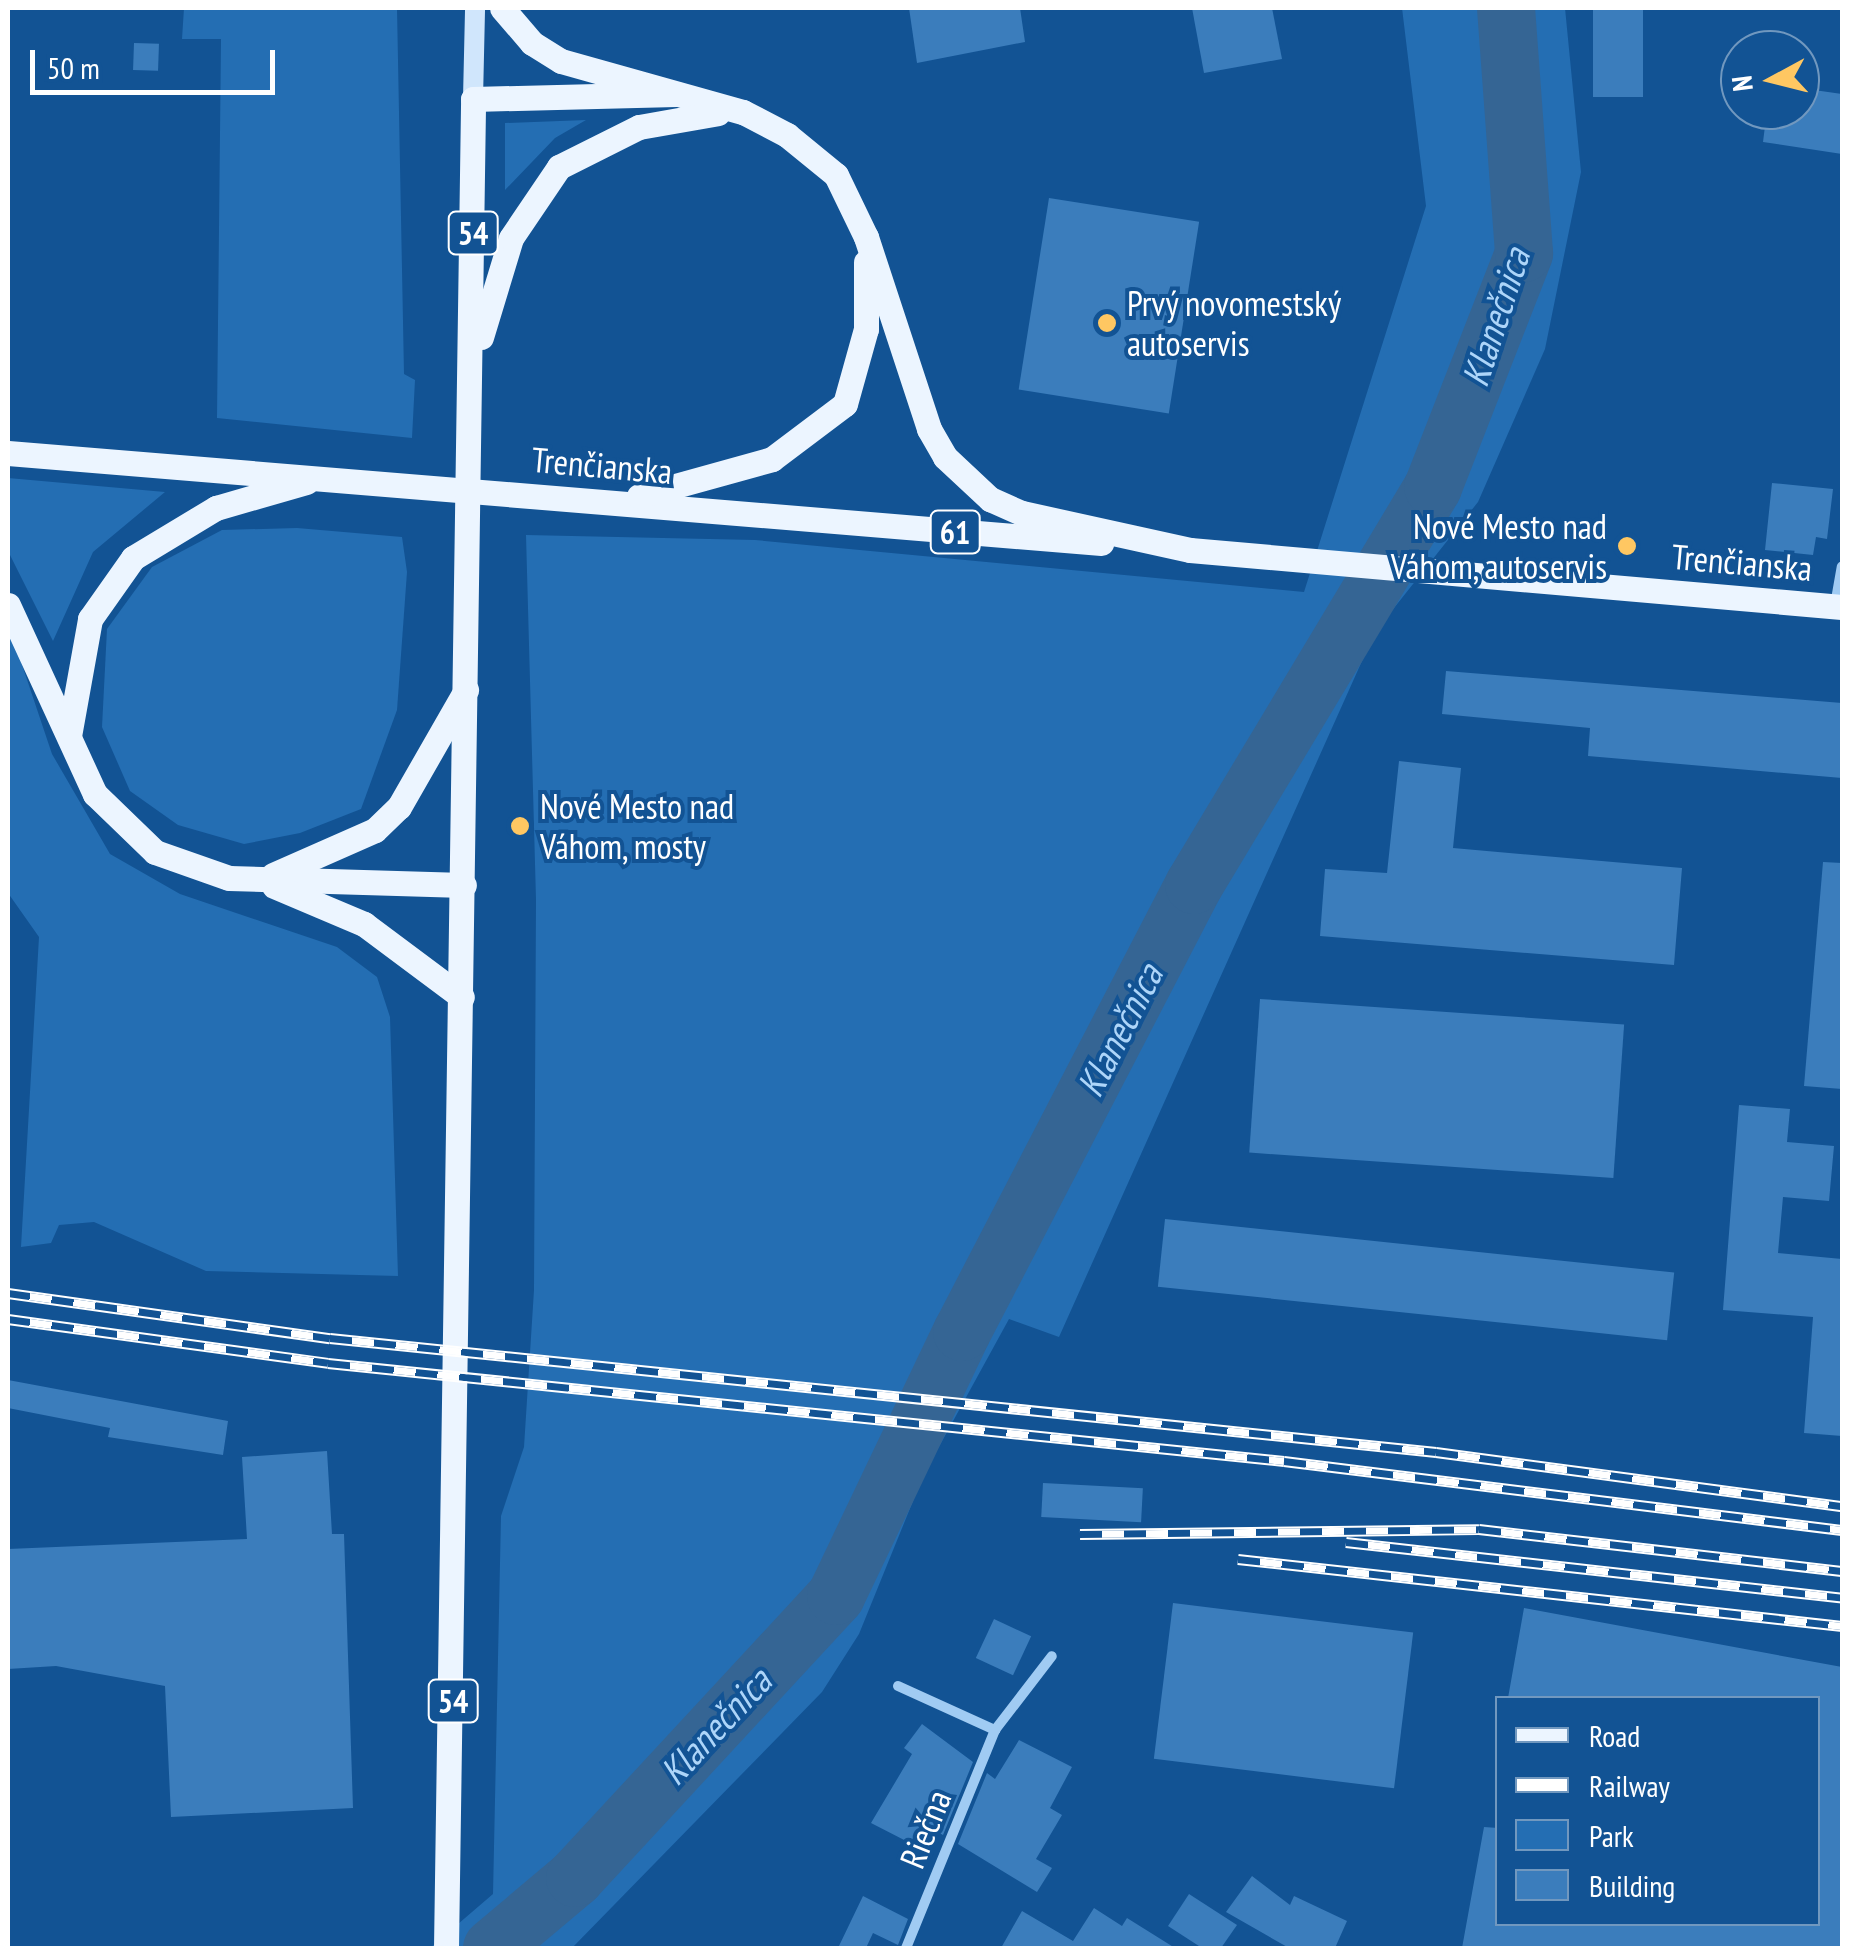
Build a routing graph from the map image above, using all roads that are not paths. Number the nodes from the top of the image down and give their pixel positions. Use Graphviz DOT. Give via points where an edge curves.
graph roads {
  1 [pos="475,8"];
  2 [pos="502,8"];
  3 [pos="676,94"];
  4 [pos="474,99"];
  5 [pos="743,112"];
  6 [pos="866,237"];
  7 [pos="472,366"];
  8 [pos="8,452"];
  9 [pos="322,478"];
  10 [pos="615,501"];
  11 [pos="1190,550"];
  12 [pos="1842,567"];
  13 [pos="8,605"];
  14 [pos="1838,606"];
  15 [pos="468,687"];
  16 [pos="70,736"];
  17 [pos="258,880"];
  18 [pos="464,885"];
  19 [pos="462,997"];
  20 [pos="1052,1656"];
  21 [pos="898,1686"];
  22 [pos="995,1730"];
  23 [pos="446,1948"];
  24 [pos="906,1948"];
  1 -- 4 [label="main road"];
  2 -- 3 [label="main road" via="532,43 561,61"];
  3 -- 4 [label="main road"];
  3 -- 5 [label="main road"];
  4 -- 7 [label="main road, 54"];
  5 -- 6 [label="main road" via="836,175"];
  5 -- 7 [label="main road" via="680,114 639,126 560,167 511,238"];
  6 -- 10 [label="main road" via="866,329 845,404 772,458"];
  6 -- 11 [label="main road" via="929,429 970,484 1022,513"];
  7 -- 15 [label="main road, 54"];
  8 -- 9 [label="main road, Trenčianska / 61"];
  9 -- 10 [label="main road, Trenčianska / 61"];
  9 -- 16 [label="main road" via="216,508 134,558 90,619"];
  10 -- 11 [label="main road, Trenčianska / 61"];
  11 -- 14 [label="main road, Trenčianska / 61"];
  12 -- 14 [label="street, Trenčianska"];
  13 -- 16 [label="main road"];
  15 -- 17 [label="main road" via="399,807 375,830 328,856"];
  15 -- 18 [label="main road, 54"];
  16 -- 17 [label="main road" via="95,794 130,834 201,872"];
  17 -- 18 [label="main road"];
  17 -- 19 [label="main road" via="364,924"];
  18 -- 19 [label="main road, 54"];
  19 -- 23 [label="main road, 54"];
  20 -- 22 [label="street, Riečna"];
  21 -- 22 [label="street"];
  22 -- 24 [label="street, Riečna"];
}
